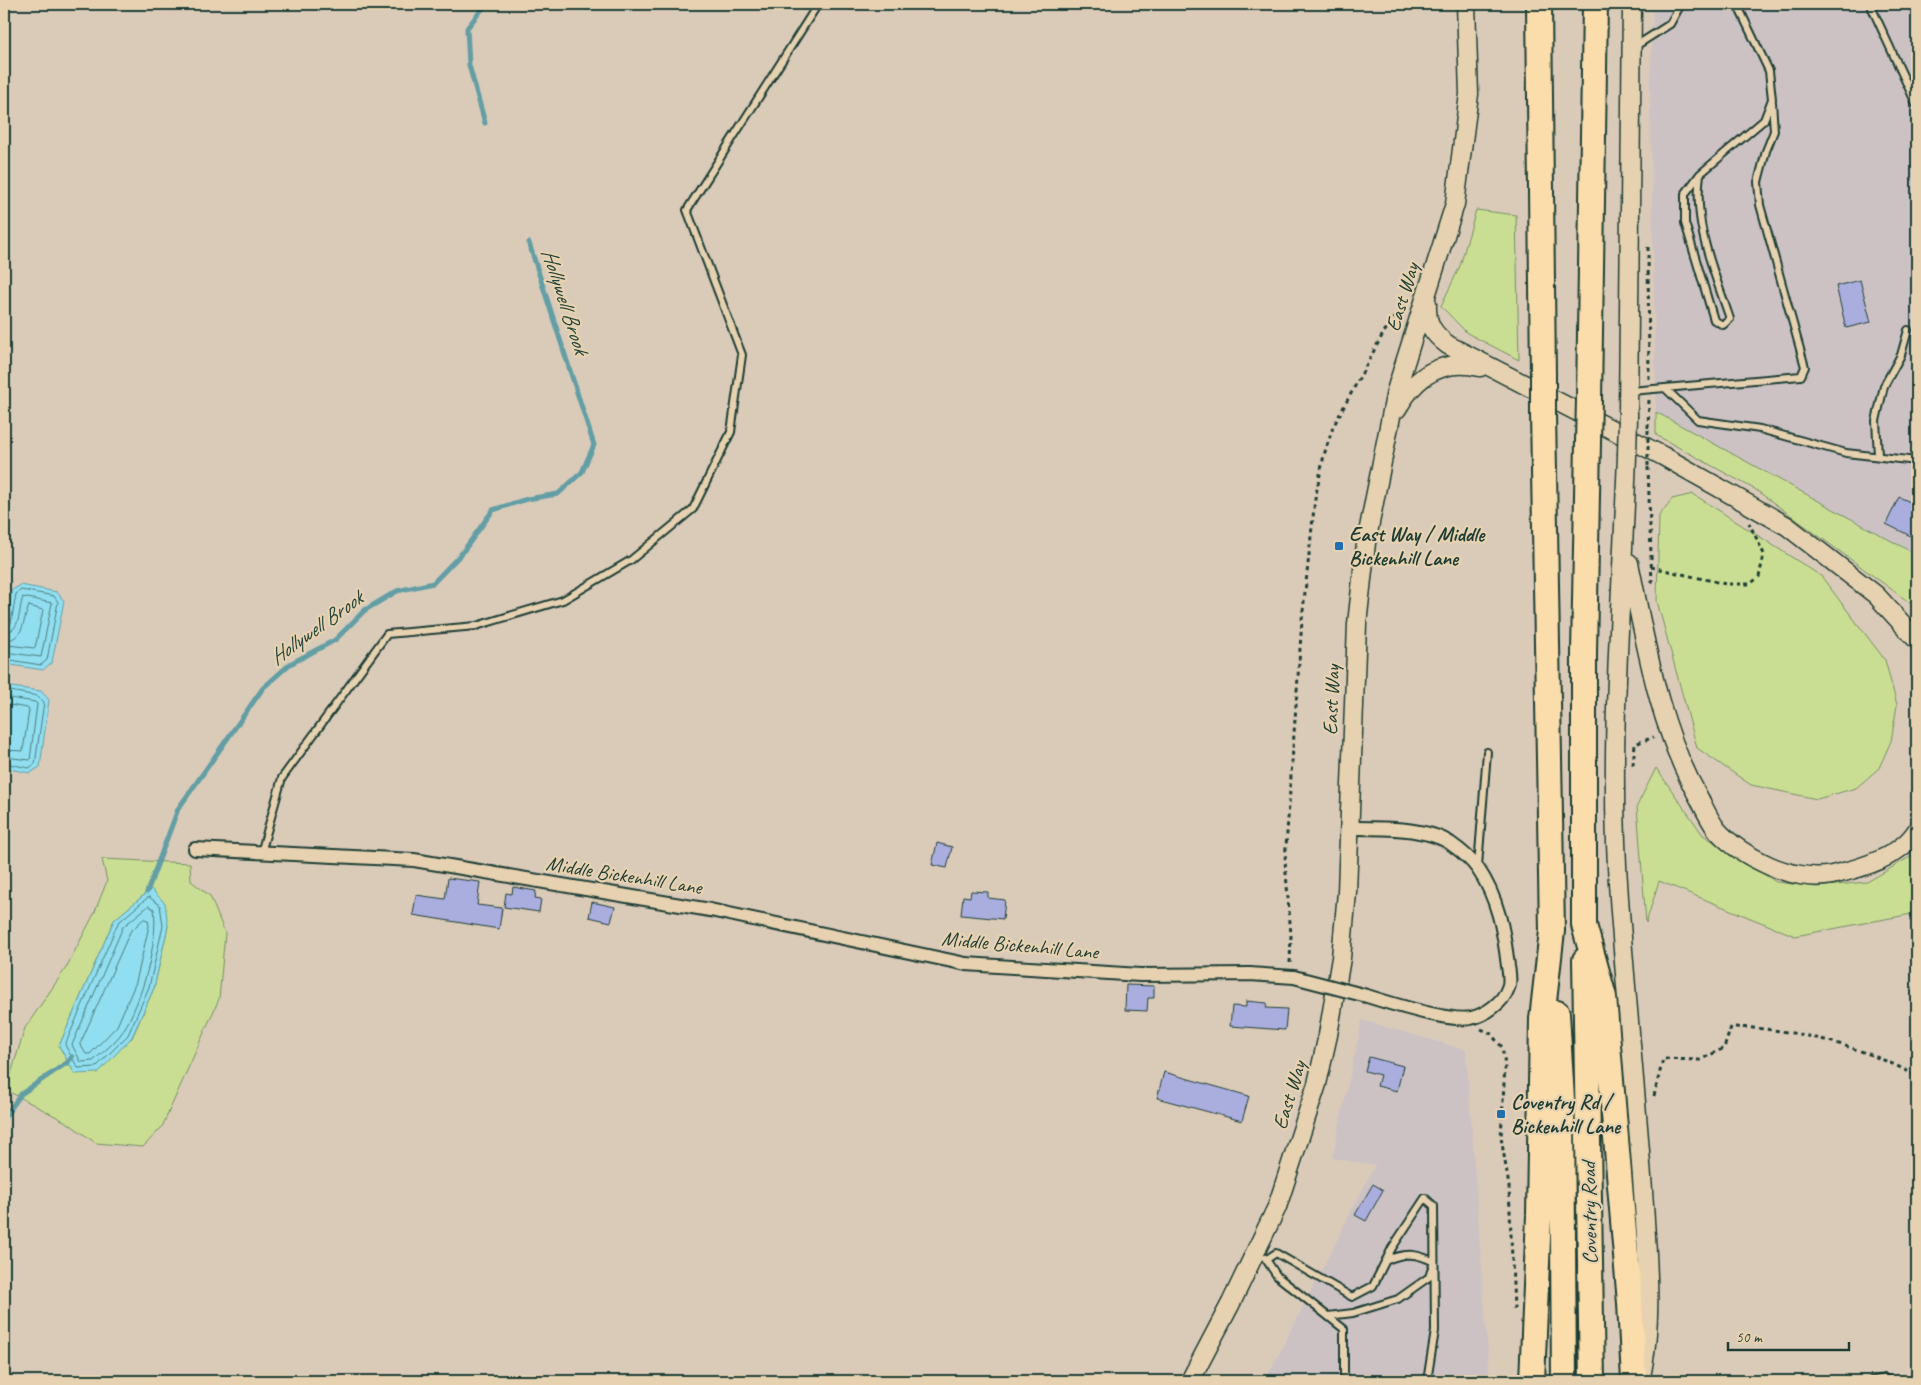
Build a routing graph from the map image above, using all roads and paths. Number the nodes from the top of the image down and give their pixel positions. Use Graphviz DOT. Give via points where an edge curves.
graph roads {
  1 [pos="6,4"];
  2 [pos="818,4"];
  3 [pos="1466,4"];
  4 [pos="1539,4"];
  5 [pos="1596,4"];
  6 [pos="1632,4"];
  7 [pos="1681,4"];
  8 [pos="1737,4"];
  9 [pos="1870,4"];
  10 [pos="4,6"];
  11 [pos="1632,48"];
  12 [pos="1772,99"];
  13 [pos="1916,102"];
  14 [pos="1700,174"];
  15 [pos="1428,291"];
  16 [pos="1412,305"];
  17 [pos="1908,330"];
  18 [pos="1495,371"];
  19 [pos="1666,389"];
  20 [pos="1629,391"];
  21 [pos="1392,418"];
  22 [pos="1648,428"];
  23 [pos="1633,454"];
  24 [pos="1878,455"];
  25 [pos="1917,461"];
  26 [pos="1656,462"];
  27 [pos="1744,517"];
  28 [pos="1624,541"];
  29 [pos="1651,567"];
  30 [pos="1652,595"];
  31 [pos="1917,640"];
  32 [pos="1668,732"];
  33 [pos="1487,752"];
  34 [pos="1632,771"];
  35 [pos="1350,828"];
  36 [pos="1917,830"];
  37 [pos="195,849"];
  38 [pos="261,853"];
  39 [pos="1478,868"];
  40 [pos="1584,925"];
  41 [pos="1552,931"];
  42 [pos="1292,977"];
  43 [pos="1469,1018"];
  44 [pos="1917,1076"];
  45 [pos="1654,1096"];
  46 [pos="1261,1256"];
  47 [pos="1385,1260"];
  48 [pos="1434,1262"];
  49 [pos="1514,1311"];
  50 [pos="1328,1316"];
  51 [pos="1190,1381"];
  52 [pos="1344,1381"];
  53 [pos="1427,1381"];
  54 [pos="1532,1381"];
  55 [pos="1564,1381"];
  56 [pos="1592,1381"];
  57 [pos="1634,1381"];
  58 [pos="1640,1381"];
  59 [pos="1872,1381"];
  60 [pos="1890,1381"];
  1 -- 10 [label="lane"];
  2 -- 38 [label="lane" via="687,210 742,355 731,432 693,509 631,560 563,600 476,626 387,634 282,778"];
  3 -- 15 [label="street, East Way" via="1469,94 1457,186"];
  4 -- 41 [label="highway, bridge"];
  5 -- 40 [label="highway, bridge" via="1584,653"];
  6 -- 11 [label="street"];
  7 -- 11 [label="lane" via="1670,24"];
  8 -- 12 [label="lane" via="1769,70"];
  9 -- 13 [label="lane"];
  11 -- 20 [label="street"];
  12 -- 14 [label="lane" via="1764,120"];
  12 -- 19 [label="lane" via="1774,131 1758,182 1760,205 1805,367 1801,376"];
  14 -- 14 [label="lane" via="1697,198 1700,228 1730,319 1722,325 1714,320 1685,223 1685,194"];
  15 -- 18 [label="street" via="1426,318 1434,334"];
  15 -- 21 [label="street, East Way" via="1396,391"];
  16 -- 42 [label="path" via="1405,305 1384,332 1358,378 1331,434 1315,499 1302,620 1285,861"];
  17 -- 24 [label="lane" via="1901,355 1884,386 1876,422"];
  18 -- 21 [label="street" via="1464,364 1435,370 1420,379 1406,394"];
  18 -- 31 [label="street" via="1663,456 1787,526 1876,595"];
  19 -- 20 [label="lane"];
  19 -- 24 [label="lane" via="1698,420 1760,429 1846,453"];
  20 -- 23 [label="street, bridge" via="1628,416"];
  21 -- 35 [label="street, East Way" via="1366,543 1357,624"];
  22 -- 29 [label="path, bridge"];
  23 -- 26 [label="path"];
  23 -- 28 [label="street"];
  24 -- 25 [label="lane"];
  27 -- 29 [label="path" via="1764,554 1758,577 1750,584 1726,584"];
  28 -- 32 [label="street" via="1653,680"];
  28 -- 58 [label="street" via="1616,670 1615,789 1619,896 1646,1239 1647,1317 1645,1363"];
  29 -- 30 [label="path"];
  32 -- 34 [label="path" via="1635,744"];
  32 -- 36 [label="street" via="1690,784 1717,830 1746,856 1786,873 1827,876 1861,868 1889,855"];
  33 -- 39 [label="lane"];
  35 -- 39 [label="street" via="1391,828 1432,836 1448,842"];
  35 -- 46 [label="street, East Way" via="1342,948 1328,1035 1317,1084"];
  37 -- 38 [label="street, Middle Bickenhill Lane"];
  38 -- 42 [label="street, Middle Bickenhill Lane" via="414,860 710,910 966,964 1140,975"];
  39 -- 43 [label="street" via="1494,900 1504,932 1508,988 1496,1005"];
  40 -- 56 [label="highway, Coventry Road"];
  40 -- 57 [label="highway" via="1604,997"];
  41 -- 54 [label="highway" via="1542,1019"];
  41 -- 55 [label="highway, Coventry Road" via="1562,1100"];
  42 -- 43 [label="street, Middle Bickenhill Lane, bridge" via="1405,1007"];
  43 -- 49 [label="path" via="1468,1027 1484,1030 1502,1047 1505,1066 1501,1137 1509,1186"];
  44 -- 45 [label="path" via="1894,1063 1844,1045 1761,1028 1731,1027 1724,1048 1700,1060 1663,1059"];
  46 -- 47 [label="lane" via="1276,1253 1352,1297 1373,1286"];
  46 -- 50 [label="lane" via="1277,1276"];
  46 -- 51 [label="street, East Way"];
  47 -- 48 [label="lane" via="1419,1254"];
  47 -- 48 [label="lane" via="1425,1198 1434,1206"];
  48 -- 50 [label="lane" via="1429,1277 1398,1299 1353,1313"];
  48 -- 53 [label="lane" via="1434,1331"];
  50 -- 52 [label="lane" via="1344,1329"];
  59 -- 60 [label="lane" via="1884,1378"];
}
